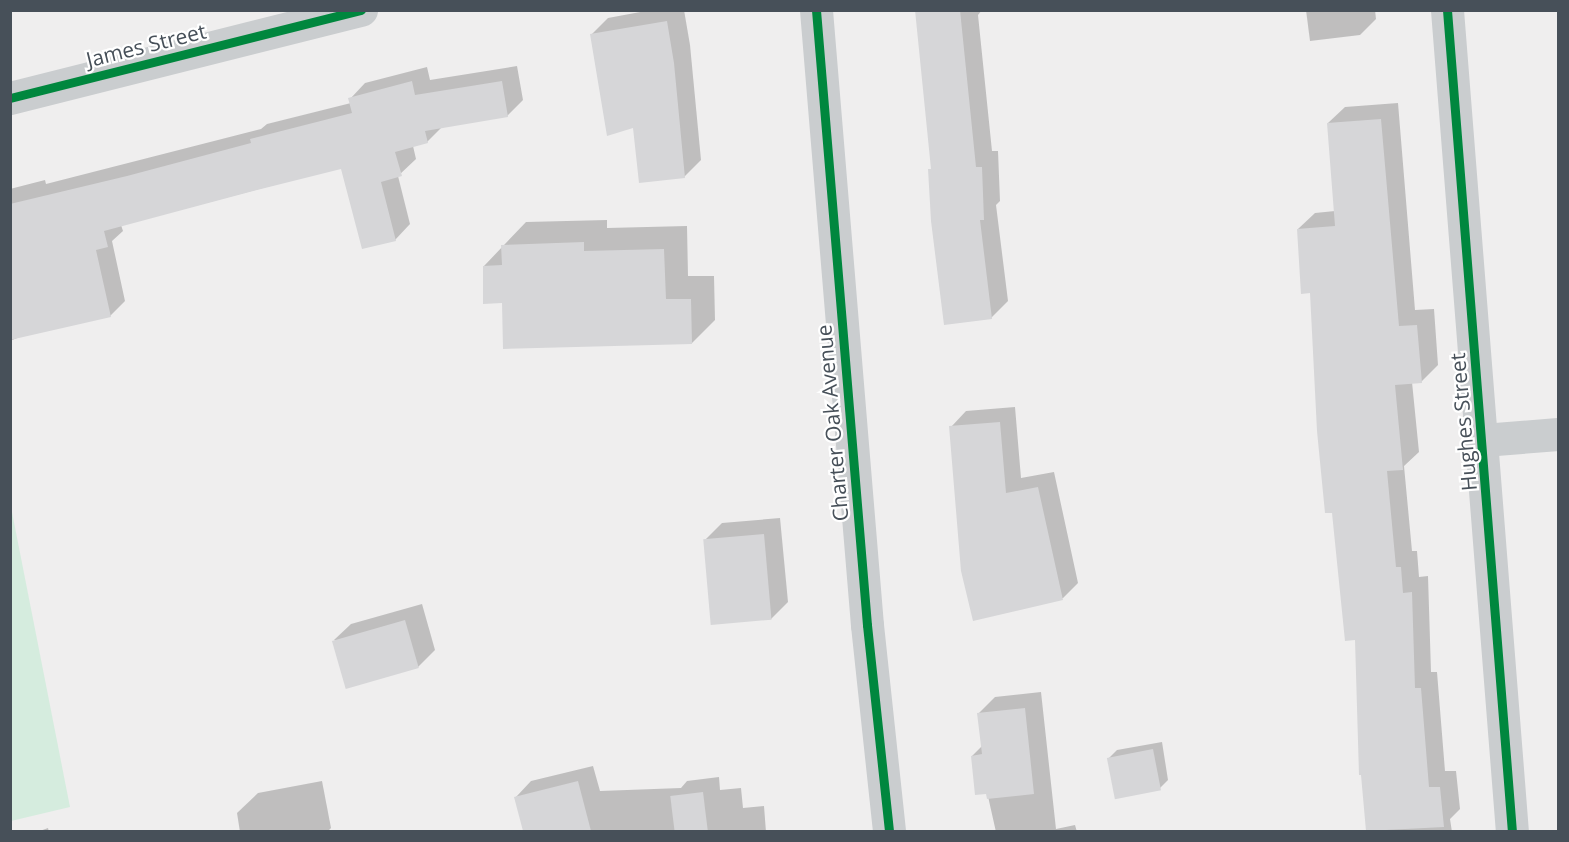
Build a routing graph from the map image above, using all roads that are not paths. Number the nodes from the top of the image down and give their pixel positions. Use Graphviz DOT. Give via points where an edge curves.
graph roads {
  1 [pos="361,10"];
  2 [pos="816,10"];
  3 [pos="1447,10"];
  4 [pos="10,98"];
  5 [pos="1558,434"];
  6 [pos="1483,440"];
  7 [pos="889,831"];
  8 [pos="1512,831"];
  1 -- 4 [label="street, James Street"];
  2 -- 7 [label="street, Charter Oak Avenue" via="867,625"];
  3 -- 6 [label="street, Hughes Street"];
  5 -- 6 [label="street"];
  6 -- 8 [label="street, Hughes Street"];
}
